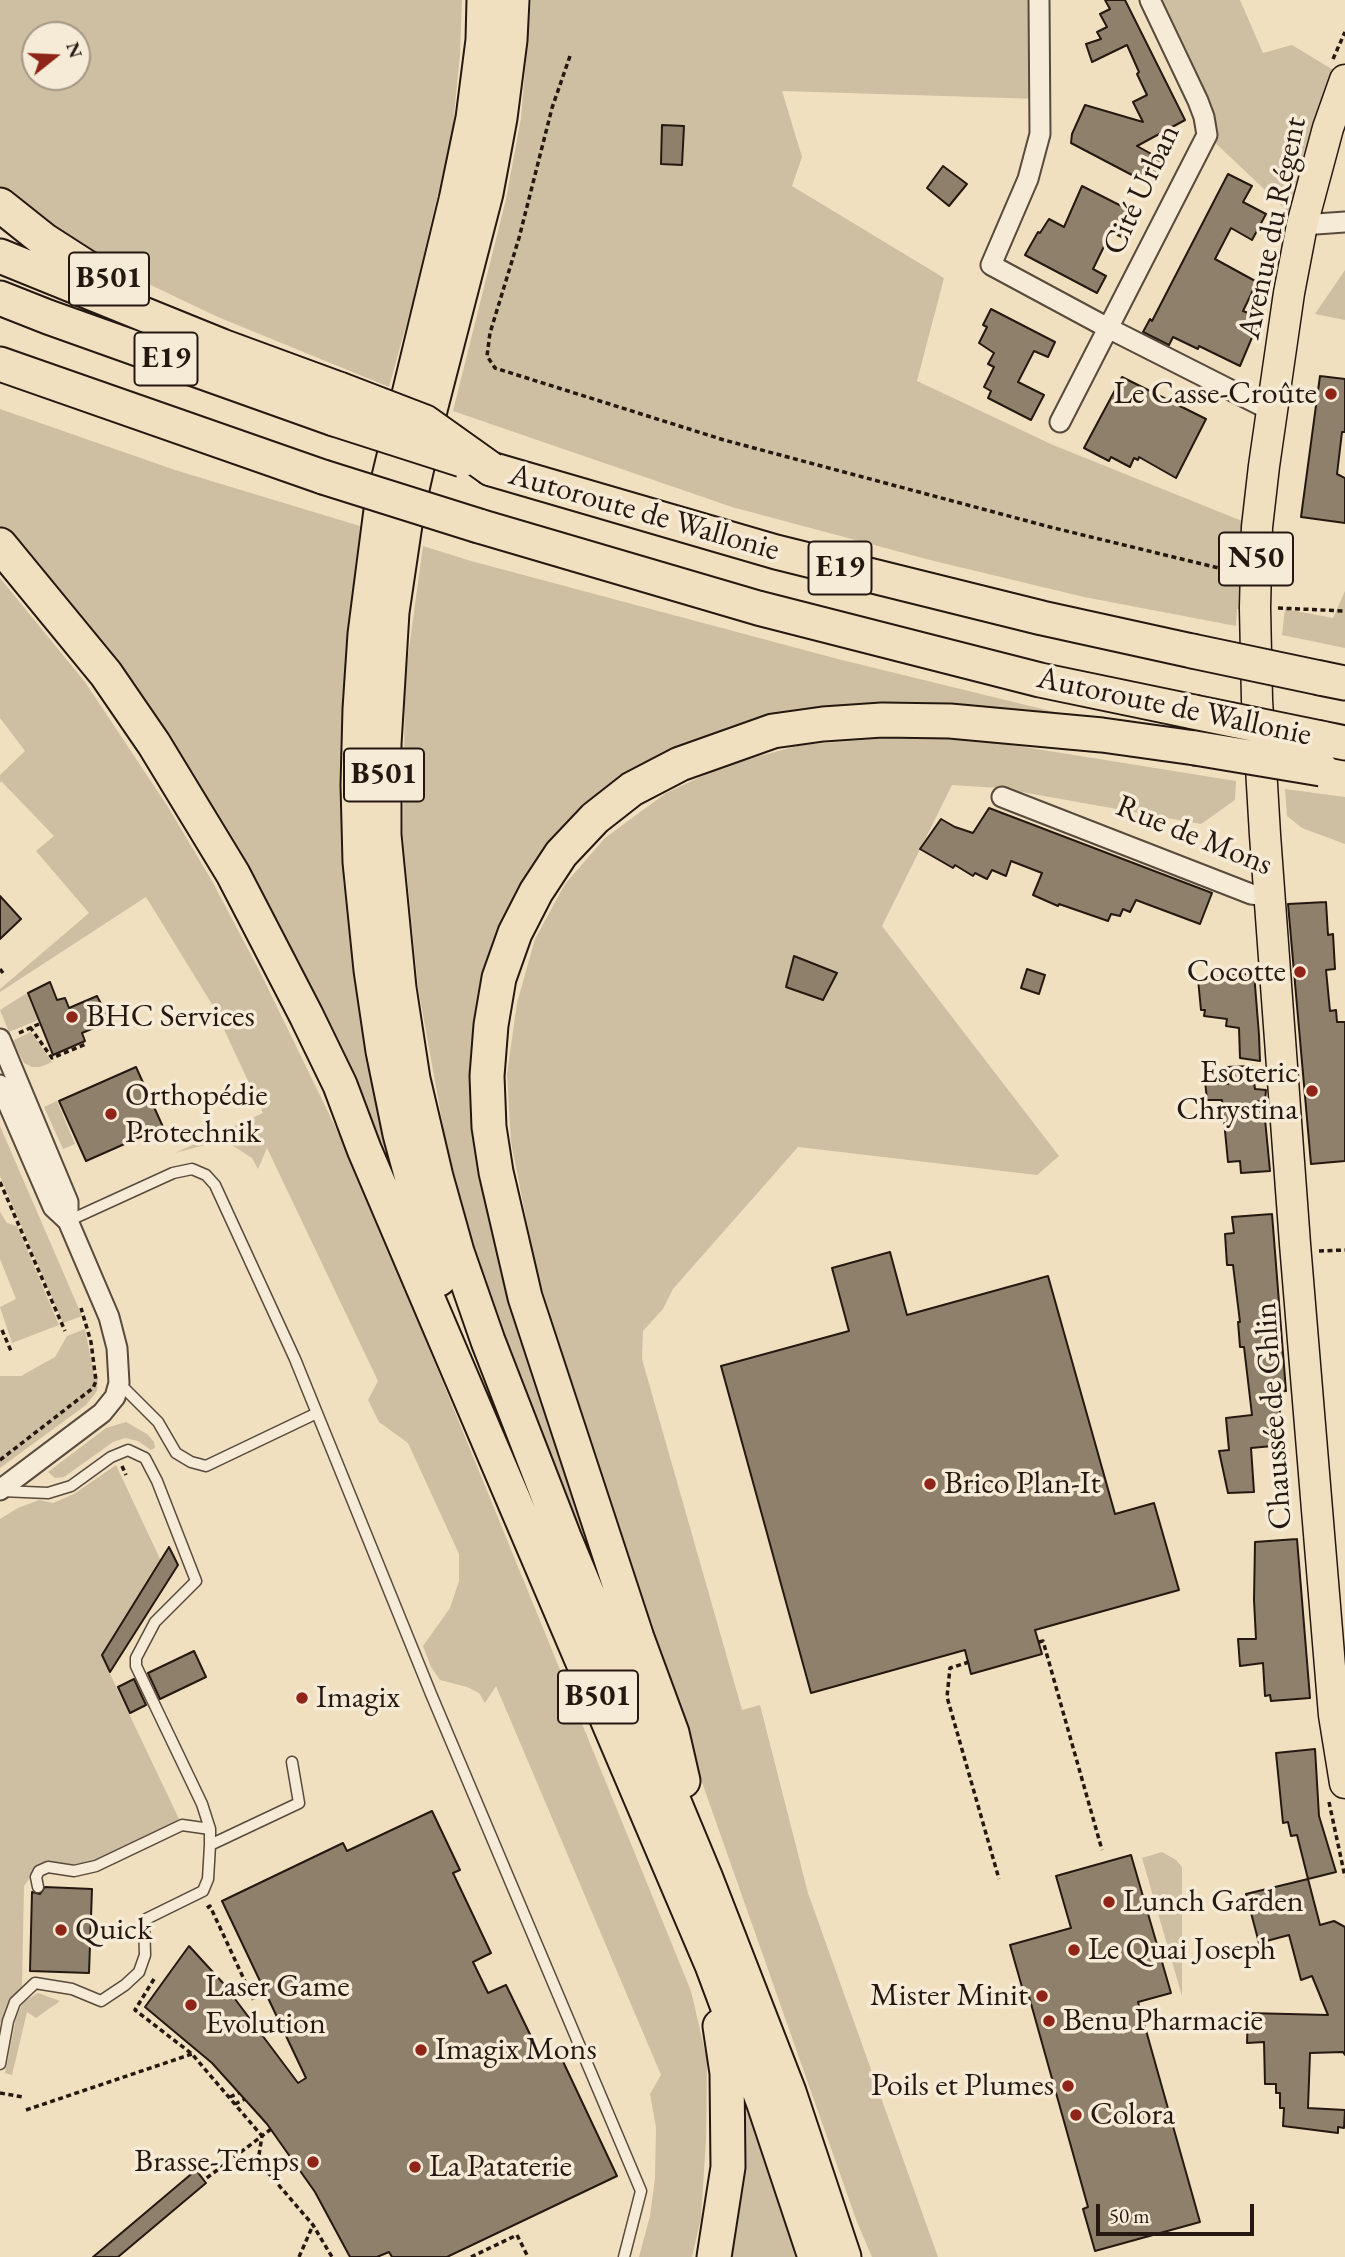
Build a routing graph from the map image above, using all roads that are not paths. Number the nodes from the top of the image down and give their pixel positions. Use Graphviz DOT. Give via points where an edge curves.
graph roads {
  1 [pos="484,0"];
  2 [pos="512,0"];
  3 [pos="1039,0"];
  4 [pos="1150,0"];
  5 [pos="1345,80"];
  6 [pos="0,205"];
  7 [pos="1345,222"];
  8 [pos="1302,225"];
  9 [pos="0,256"];
  10 [pos="0,298"];
  11 [pos="1108,328"];
  12 [pos="222,346"];
  13 [pos="6,369"];
  14 [pos="336,404"];
  15 [pos="1272,411"];
  16 [pos="1060,422"];
  17 [pos="0,545"];
  18 [pos="1333,681"];
  19 [pos="1333,754"];
  20 [pos="1002,797"];
  21 [pos="1269,896"];
  22 [pos="0,1039"];
  23 [pos="1280,1042"];
  24 [pos="0,1085"];
  25 [pos="68,1221"];
  26 [pos="119,1383"];
  27 [pos="317,1413"];
  28 [pos="484,1429"];
  29 [pos="0,1490"];
  30 [pos="292,1762"];
  31 [pos="1345,1783"];
  32 [pos="210,1829"];
  33 [pos="210,1844"];
  34 [pos="705,1877"];
  35 [pos="38,1887"];
  36 [pos="712,1965"];
  37 [pos="34,1971"];
  38 [pos="35,1983"];
  39 [pos="0,2064"];
  40 [pos="837,2253"];
  41 [pos="624,2257"];
  42 [pos="714,2257"];
  1 -- 28 [label="highway, B501" via="473,118 381,510 365,634 358,785 364,907 383,1051 420,1213"];
  2 -- 34 [label="highway, B501" via="502,105 486,193 407,511 392,612 384,744 390,911 413,1079 457,1252 564,1537"];
  3 -- 11 [label="street" via="1040,134 1028,179 990,265"];
  4 -- 11 [label="street, Cité Urban" via="1198,101 1206,135"];
  5 -- 8 [label="main road, Avenue du Régent / N50"];
  6 -- 12 [label="highway, B501" via="86,267 158,304"];
  7 -- 8 [label="street"];
  8 -- 15 [label="main road, Avenue du Régent / N50"];
  9 -- 12 [label="highway"];
  10 -- 14 [label="highway, Autoroute de Wallonie / E19" via="48,317"];
  11 -- 15 [label="street"];
  11 -- 16 [label="street, Cité Urban"];
  12 -- 14 [label="highway"];
  13 -- 19 [label="highway, Autoroute de Wallonie / E19, bridge" via="323,477 758,608 1040,680 1194,712"];
  14 -- 18 [label="highway, Autoroute de Wallonie / E19, bridge" via="491,469 776,552 1042,618"];
  15 -- 21 [label="main road, Avenue du Régent / N50" via="1259,515 1255,608"];
  17 -- 28 [label="highway" via="106,674 233,874 340,1085"];
  19 -- 34 [label="highway, bridge" via="1195,748 950,721 882,720 773,732 680,764 632,789 595,818 561,854 536,891 499,978 491,1025 487,1076 496,1172 529,1310 672,1733"];
  20 -- 21 [label="street, Rue de Mons" via="1251,894"];
  21 -- 23 [label="main road, Rue de Mons / N50"];
  22 -- 25 [label="street" via="68,1202"];
  23 -- 31 [label="main road, Chaussée de Ghlin / N50" via="1316,1512 1334,1715"];
  24 -- 25 [label="street" via="52,1207"];
  25 -- 26 [label="street" via="109,1317"];
  25 -- 27 [label="lane" via="173,1173 192,1169 205,1175 215,1185"];
  26 -- 27 [label="lane" via="158,1422 176,1453 206,1466"];
  26 -- 29 [label="street" via="102,1413"];
  27 -- 41 [label="lane" via="641,2191"];
  28 -- 36 [label="highway, B501"];
  29 -- 32 [label="lane" via="48,1493 71,1486 128,1450 145,1458 196,1581 156,1622 136,1666"];
  30 -- 33 [label="lane" via="299,1803"];
  32 -- 33 [label="lane"];
  32 -- 35 [label="lane" via="182,1825 96,1866 74,1871 48,1867 39,1871"];
  33 -- 38 [label="lane" via="203,1891 144,1920 145,1955 139,1972 125,1985 101,2001 72,1989"];
  34 -- 40 [label="highway, B501" via="789,2092"];
  36 -- 40 [label="highway, B501" via="764,2104"];
  36 -- 42 [label="highway" via="727,2073 728,2167"];
  37 -- 38 [label="lane"];
  38 -- 39 [label="lane" via="15,2002"];
}
